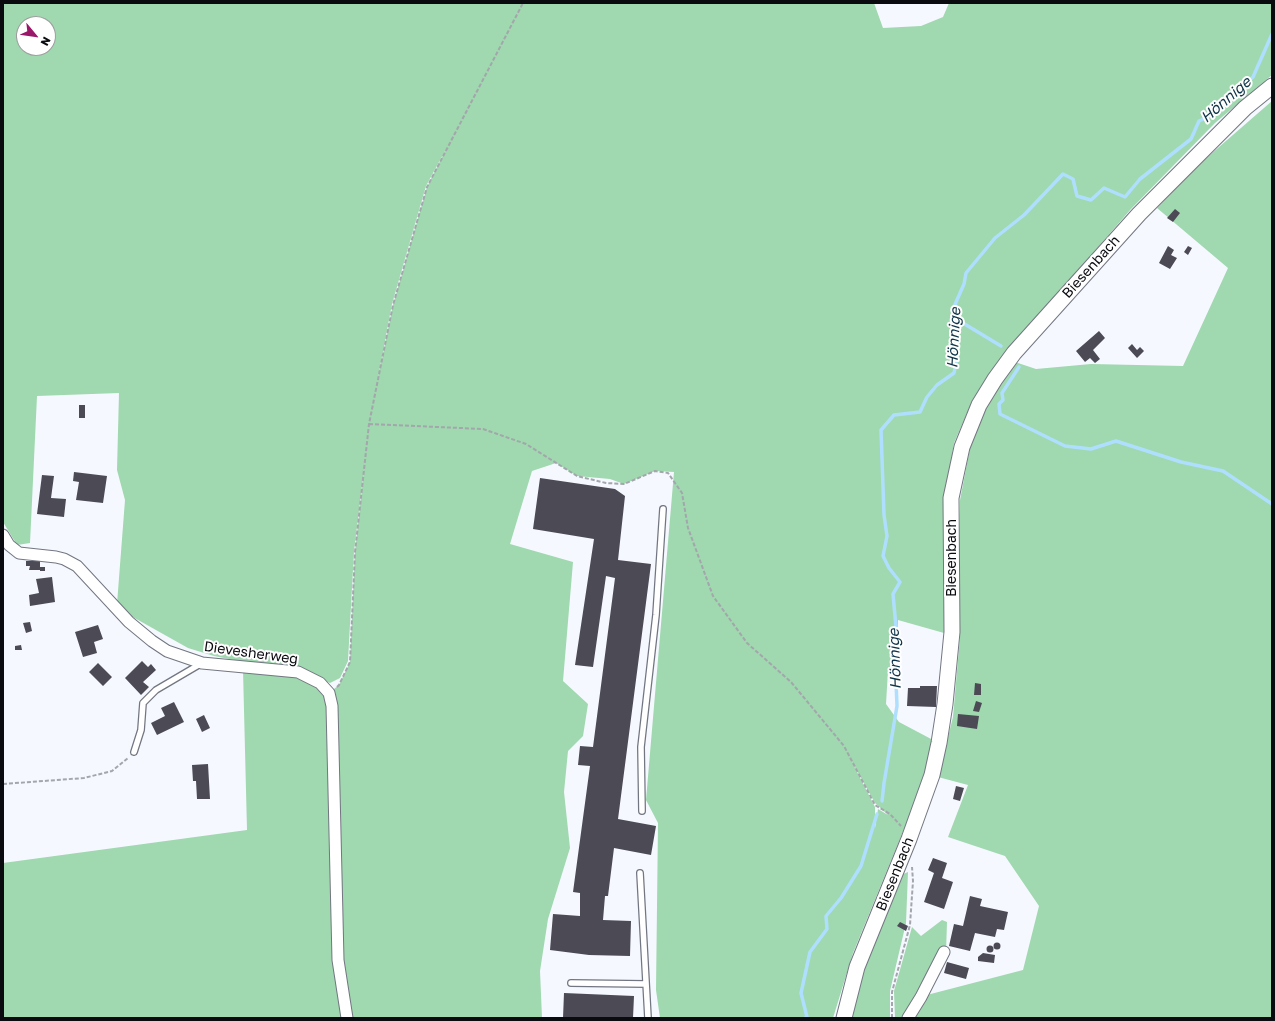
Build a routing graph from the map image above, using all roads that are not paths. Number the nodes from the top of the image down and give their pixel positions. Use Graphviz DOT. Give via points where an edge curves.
graph roads {
  1 [pos="1272,86"];
  2 [pos="663,509"];
  3 [pos="3,535"];
  4 [pos="202,663"];
  5 [pos="134,752"];
  6 [pos="642,811"];
  7 [pos="640,874"];
  8 [pos="944,952"];
  9 [pos="571,983"];
  10 [pos="646,984"];
  11 [pos="347,1018"];
  12 [pos="648,1018"];
  13 [pos="844,1018"];
  14 [pos="908,1018"];
  1 -- 13 [label="main road, Biesenbach" via="1245,108 1139,214 1014,353 979,404 962,447 951,498 952,632 944,710 932,775 857,967"];
  2 -- 6 [label="lane" via="656,615 641,747"];
  3 -- 4 [label="street, Dievesherweg" via="9,545 19,553 56,557 71,562 129,622 152,641 167,651"];
  4 -- 5 [label="lane" via="156,690 143,703 141,730"];
  4 -- 11 [label="street, Dievesherweg" via="298,672 320,683 330,693 338,960"];
  7 -- 10 [label="lane"];
  8 -- 14 [label="street"];
  9 -- 10 [label="lane"];
  10 -- 12 [label="lane"];
}
